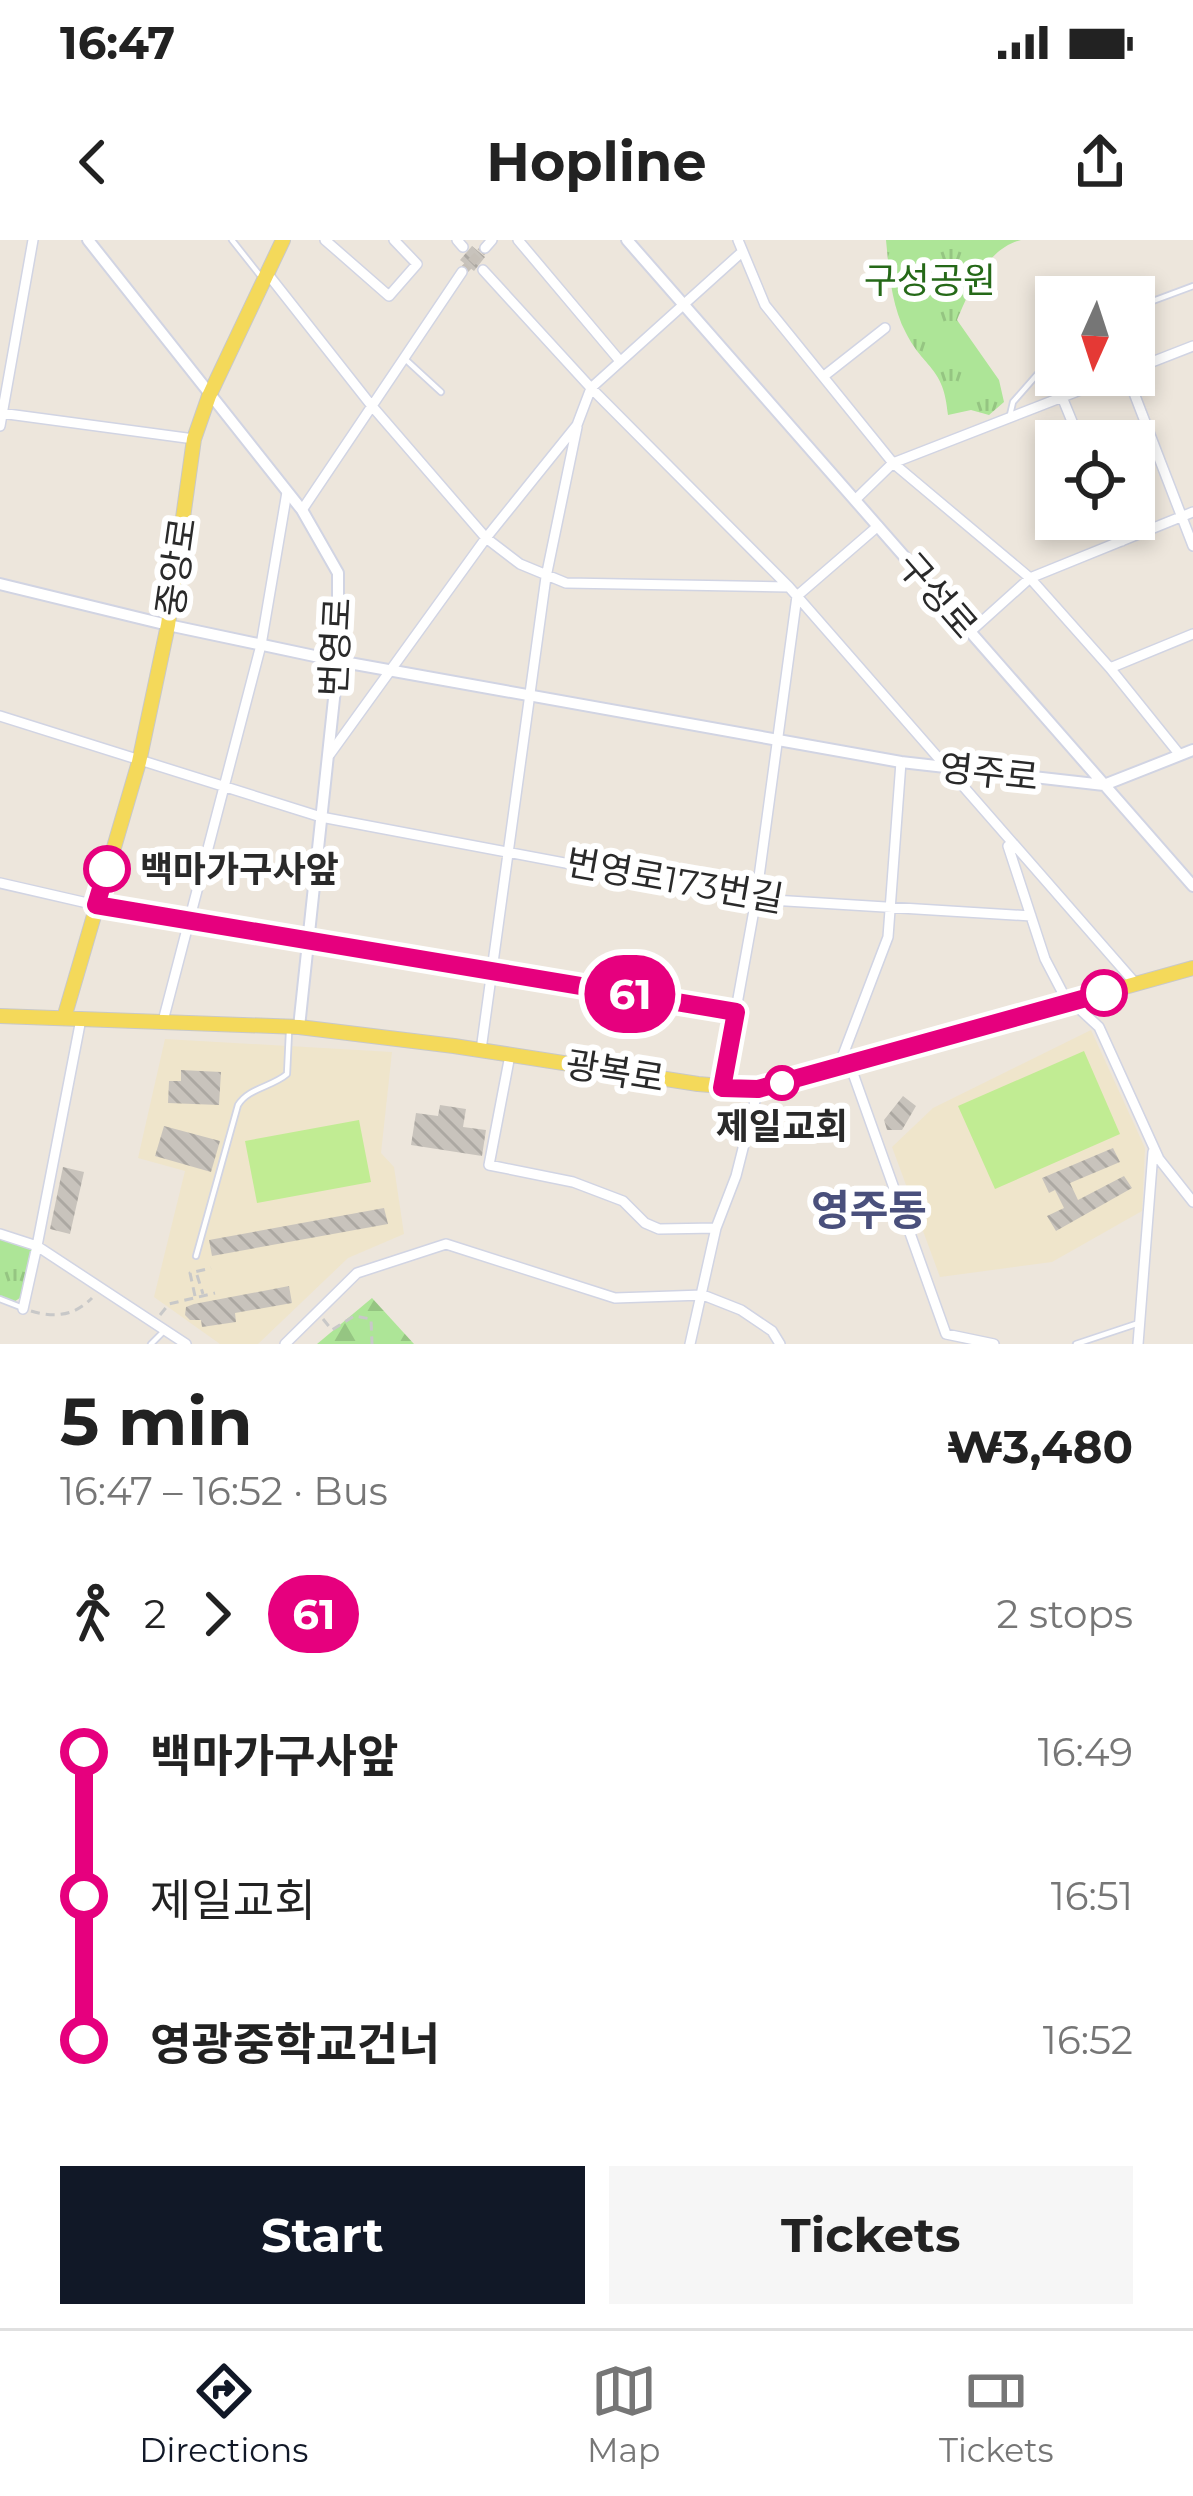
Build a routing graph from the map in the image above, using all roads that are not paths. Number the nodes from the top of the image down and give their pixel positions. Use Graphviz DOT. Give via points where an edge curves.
graph roads {
  1 [pos="32,240"];
  2 [pos="88,240"];
  3 [pos="232,240"];
  4 [pos="283,240"];
  5 [pos="325,240"];
  6 [pos="394,240"];
  7 [pos="518,240"];
  8 [pos="627,240"];
  9 [pos="740,246"];
  10 [pos="483,270"];
  11 [pos="462,272"];
  12 [pos="265,277"];
  13 [pos="1193,286"];
  14 [pos="1155,300"];
  15 [pos="684,305"];
  16 [pos="885,328"];
  17 [pos="1193,346"];
  18 [pos="404,358"];
  19 [pos="1155,361"];
  20 [pos="620,362"];
  21 [pos="824,376"];
  22 [pos="1035,377"];
  23 [pos="591,388"];
  24 [pos="441,392"];
  25 [pos="209,396"];
  26 [pos="1133,396"];
  27 [pos="1062,397"];
  28 [pos="371,405"];
  29 [pos="1,413"];
  30 [pos="1010,417"];
  31 [pos="1071,420"];
  32 [pos="577,425"];
  33 [pos="0,426"];
  34 [pos="194,439"];
  35 [pos="893,463"];
  36 [pos="287,492"];
  37 [pos="855,500"];
  38 [pos="302,510"];
  39 [pos="1187,515"];
  40 [pos="878,526"];
  41 [pos="487,538"];
  42 [pos="1122,541"];
  43 [pos="1193,546"];
  44 [pos="546,577"];
  45 [pos="1030,578"];
  46 [pos="0,584"];
  47 [pos="793,592"];
  48 [pos="169,626"];
  49 [pos="970,632"];
  50 [pos="1193,634"];
  51 [pos="261,645"];
  52 [pos="338,661"];
  53 [pos="1110,668"];
  54 [pos="391,670"];
  55 [pos="529,693"];
  56 [pos="0,716"];
  57 [pos="780,740"];
  58 [pos="1187,753"];
  59 [pos="328,756"];
  60 [pos="139,762"];
  61 [pos="901,762"];
  62 [pos="947,767"];
  63 [pos="1104,784"];
  64 [pos="224,787"];
  65 [pos="321,817"];
  66 [pos="1006,840"];
  67 [pos="508,850"];
  68 [pos="0,883"];
  69 [pos="1193,886"];
  70 [pos="756,899"];
  71 [pos="96,905"];
  72 [pos="892,908"];
  73 [pos="1031,916"];
  74 [pos="189,920"];
  75 [pos="308,938"];
  76 [pos="1193,968"];
  77 [pos="492,969"];
  78 [pos="1136,985"];
  79 [pos="1070,1002"];
  80 [pos="736,1012"];
  81 [pos="0,1016"];
  82 [pos="64,1018"];
  83 [pos="81,1019"];
  84 [pos="163,1021"];
  85 [pos="294,1027"];
  86 [pos="481,1050"];
  87 [pos="510,1054"];
  88 [pos="844,1066"];
  89 [pos="722,1088"];
  90 [pos="758,1089"];
  91 [pos="1154,1147"];
  92 [pos="1193,1202"];
  93 [pos="716,1228"];
  94 [pos="0,1234"];
  95 [pos="37,1246"];
  96 [pos="196,1256"];
  97 [pos="703,1295"];
  98 [pos="0,1299"];
  99 [pos="23,1309"];
  100 [pos="1140,1322"];
  101 [pos="165,1330"];
  102 [pos="945,1339"];
  103 [pos="151,1344"];
  104 [pos="186,1344"];
  105 [pos="285,1344"];
  106 [pos="690,1344"];
  107 [pos="780,1344"];
  108 [pos="994,1344"];
  109 [pos="1076,1344"];
  110 [pos="1138,1344"];
  1 -- 29 [label="street"];
  2 -- 25 [label="street, 번영로"];
  3 -- 12 [label="lane"];
  4 -- 12 [label="main road, 중앙로"];
  5 -- 6 [label="street" via="389,296 417,264"];
  7 -- 20 [label="street"];
  8 -- 15 [label="street, 구성로"];
  9 -- 15 [label="street"];
  9 -- 21 [label="street" via="765,305"];
  10 -- 23 [label="street"];
  11 -- 18 [label="street"];
  12 -- 25 [label="main road, 중앙로"];
  12 -- 28 [label="street"];
  13 -- 14 [label="lane"];
  15 -- 20 [label="street"];
  15 -- 37 [label="street, 구성로"];
  16 -- 21 [label="street"];
  17 -- 19 [label="street"];
  18 -- 24 [label="lane"];
  18 -- 28 [label="street"];
  20 -- 23 [label="street"];
  21 -- 35 [label="street"];
  22 -- 30 [label="lane"];
  23 -- 32 [label="street"];
  23 -- 47 [label="street"];
  25 -- 34 [label="main road, 중앙로"];
  25 -- 36 [label="street, 번영로"];
  26 -- 39 [label="street"];
  27 -- 30 [label="street"];
  27 -- 31 [label="street"];
  28 -- 38 [label="street"];
  28 -- 41 [label="street"];
  29 -- 33 [label="street"];
  29 -- 34 [label="street"];
  30 -- 35 [label="street"];
  32 -- 41 [label="street"];
  32 -- 44 [label="street"];
  34 -- 48 [label="main road, 중앙로"];
  35 -- 37 [label="street"];
  35 -- 45 [label="street"];
  36 -- 38 [label="street, 번영로"];
  36 -- 51 [label="street, 번영로"];
  37 -- 40 [label="street, 구성로"];
  38 -- 52 [label="street, 번영로" via="338,573"];
  39 -- 42 [label="street"];
  39 -- 43 [label="street"];
  40 -- 47 [label="street"];
  40 -- 49 [label="street, 구성로"];
  41 -- 44 [label="street"];
  41 -- 54 [label="street"];
  42 -- 45 [label="street"];
  44 -- 47 [label="street"];
  44 -- 55 [label="street"];
  45 -- 49 [label="street"];
  45 -- 53 [label="street"];
  46 -- 48 [label="street, 영주로"];
  47 -- 57 [label="street"];
  47 -- 62 [label="street"];
  48 -- 51 [label="street, 영주로"];
  48 -- 60 [label="main road, 중앙로"];
  49 -- 63 [label="street, 구성로"];
  50 -- 53 [label="street"];
  51 -- 52 [label="street, 영주로"];
  51 -- 64 [label="street"];
  52 -- 54 [label="street, 영주로"];
  52 -- 59 [label="street, 번영로"];
  53 -- 58 [label="street"];
  54 -- 55 [label="street, 영주로"];
  54 -- 59 [label="street"];
  55 -- 57 [label="street, 영주로"];
  55 -- 67 [label="street"];
  56 -- 60 [label="street"];
  57 -- 61 [label="street, 영주로"];
  57 -- 70 [label="street"];
  58 -- 63 [label="street, 영주로"];
  59 -- 65 [label="street, 번영로"];
  60 -- 64 [label="street"];
  60 -- 71 [label="main road, 중앙로"];
  61 -- 62 [label="street, 영주로"];
  61 -- 72 [label="street"];
  62 -- 63 [label="street, 영주로"];
  62 -- 66 [label="street"];
  63 -- 69 [label="street, 구성로"];
  64 -- 65 [label="street"];
  64 -- 74 [label="street"];
  65 -- 67 [label="street, 번영로173번길"];
  65 -- 75 [label="street, 번영로"];
  66 -- 73 [label="street"];
  66 -- 78 [label="street"];
  67 -- 70 [label="street, 번영로173번길"];
  67 -- 77 [label="street"];
  68 -- 71 [label="street"];
  70 -- 72 [label="street, 번영로173번길"];
  70 -- 80 [label="street"];
  71 -- 74 [label="street"];
  71 -- 82 [label="main road, 중앙로"];
  72 -- 73 [label="street, 번영로173번길"];
  72 -- 88 [label="street"];
  73 -- 79 [label="street"];
  74 -- 75 [label="street"];
  74 -- 84 [label="street"];
  75 -- 77 [label="street"];
  75 -- 85 [label="street, 번영로"];
  76 -- 78 [label="main road, 광복로"];
  77 -- 80 [label="street"];
  77 -- 86 [label="street"];
  78 -- 79 [label="main road, 광복로"];
  79 -- 88 [label="main road, 광복로"];
  79 -- 91 [label="street" via="1099,1027"];
  80 -- 89 [label="street"];
  81 -- 82 [label="main road, 광복로"];
  82 -- 83 [label="main road, 광복로"];
  83 -- 84 [label="main road, 광복로"];
  83 -- 95 [label="street"];
  84 -- 85 [label="main road, 광복로"];
  85 -- 86 [label="main road, 광복로"];
  85 -- 96 [label="lane" via="287,1074 238,1105"];
  86 -- 87 [label="main road, 광복로"];
  87 -- 89 [label="main road, 광복로"];
  87 -- 93 [label="street" via="489,1165 573,1182 623,1201 659,1228"];
  88 -- 90 [label="main road, 광복로"];
  88 -- 102 [label="street"];
  89 -- 90 [label="main road, 광복로"];
  90 -- 93 [label="street"];
  91 -- 92 [label="street"];
  91 -- 100 [label="street"];
  93 -- 97 [label="street"];
  94 -- 95 [label="street"];
  95 -- 99 [label="street"];
  95 -- 101 [label="street"];
  97 -- 105 [label="street" via="615,1298 446,1244 357,1273"];
  97 -- 106 [label="street"];
  97 -- 107 [label="street" via="741,1310"];
  98 -- 99 [label="lane"];
  100 -- 109 [label="lane"];
  100 -- 110 [label="street"];
  101 -- 103 [label="lane"];
  101 -- 104 [label="street"];
  102 -- 108 [label="street"];
}
